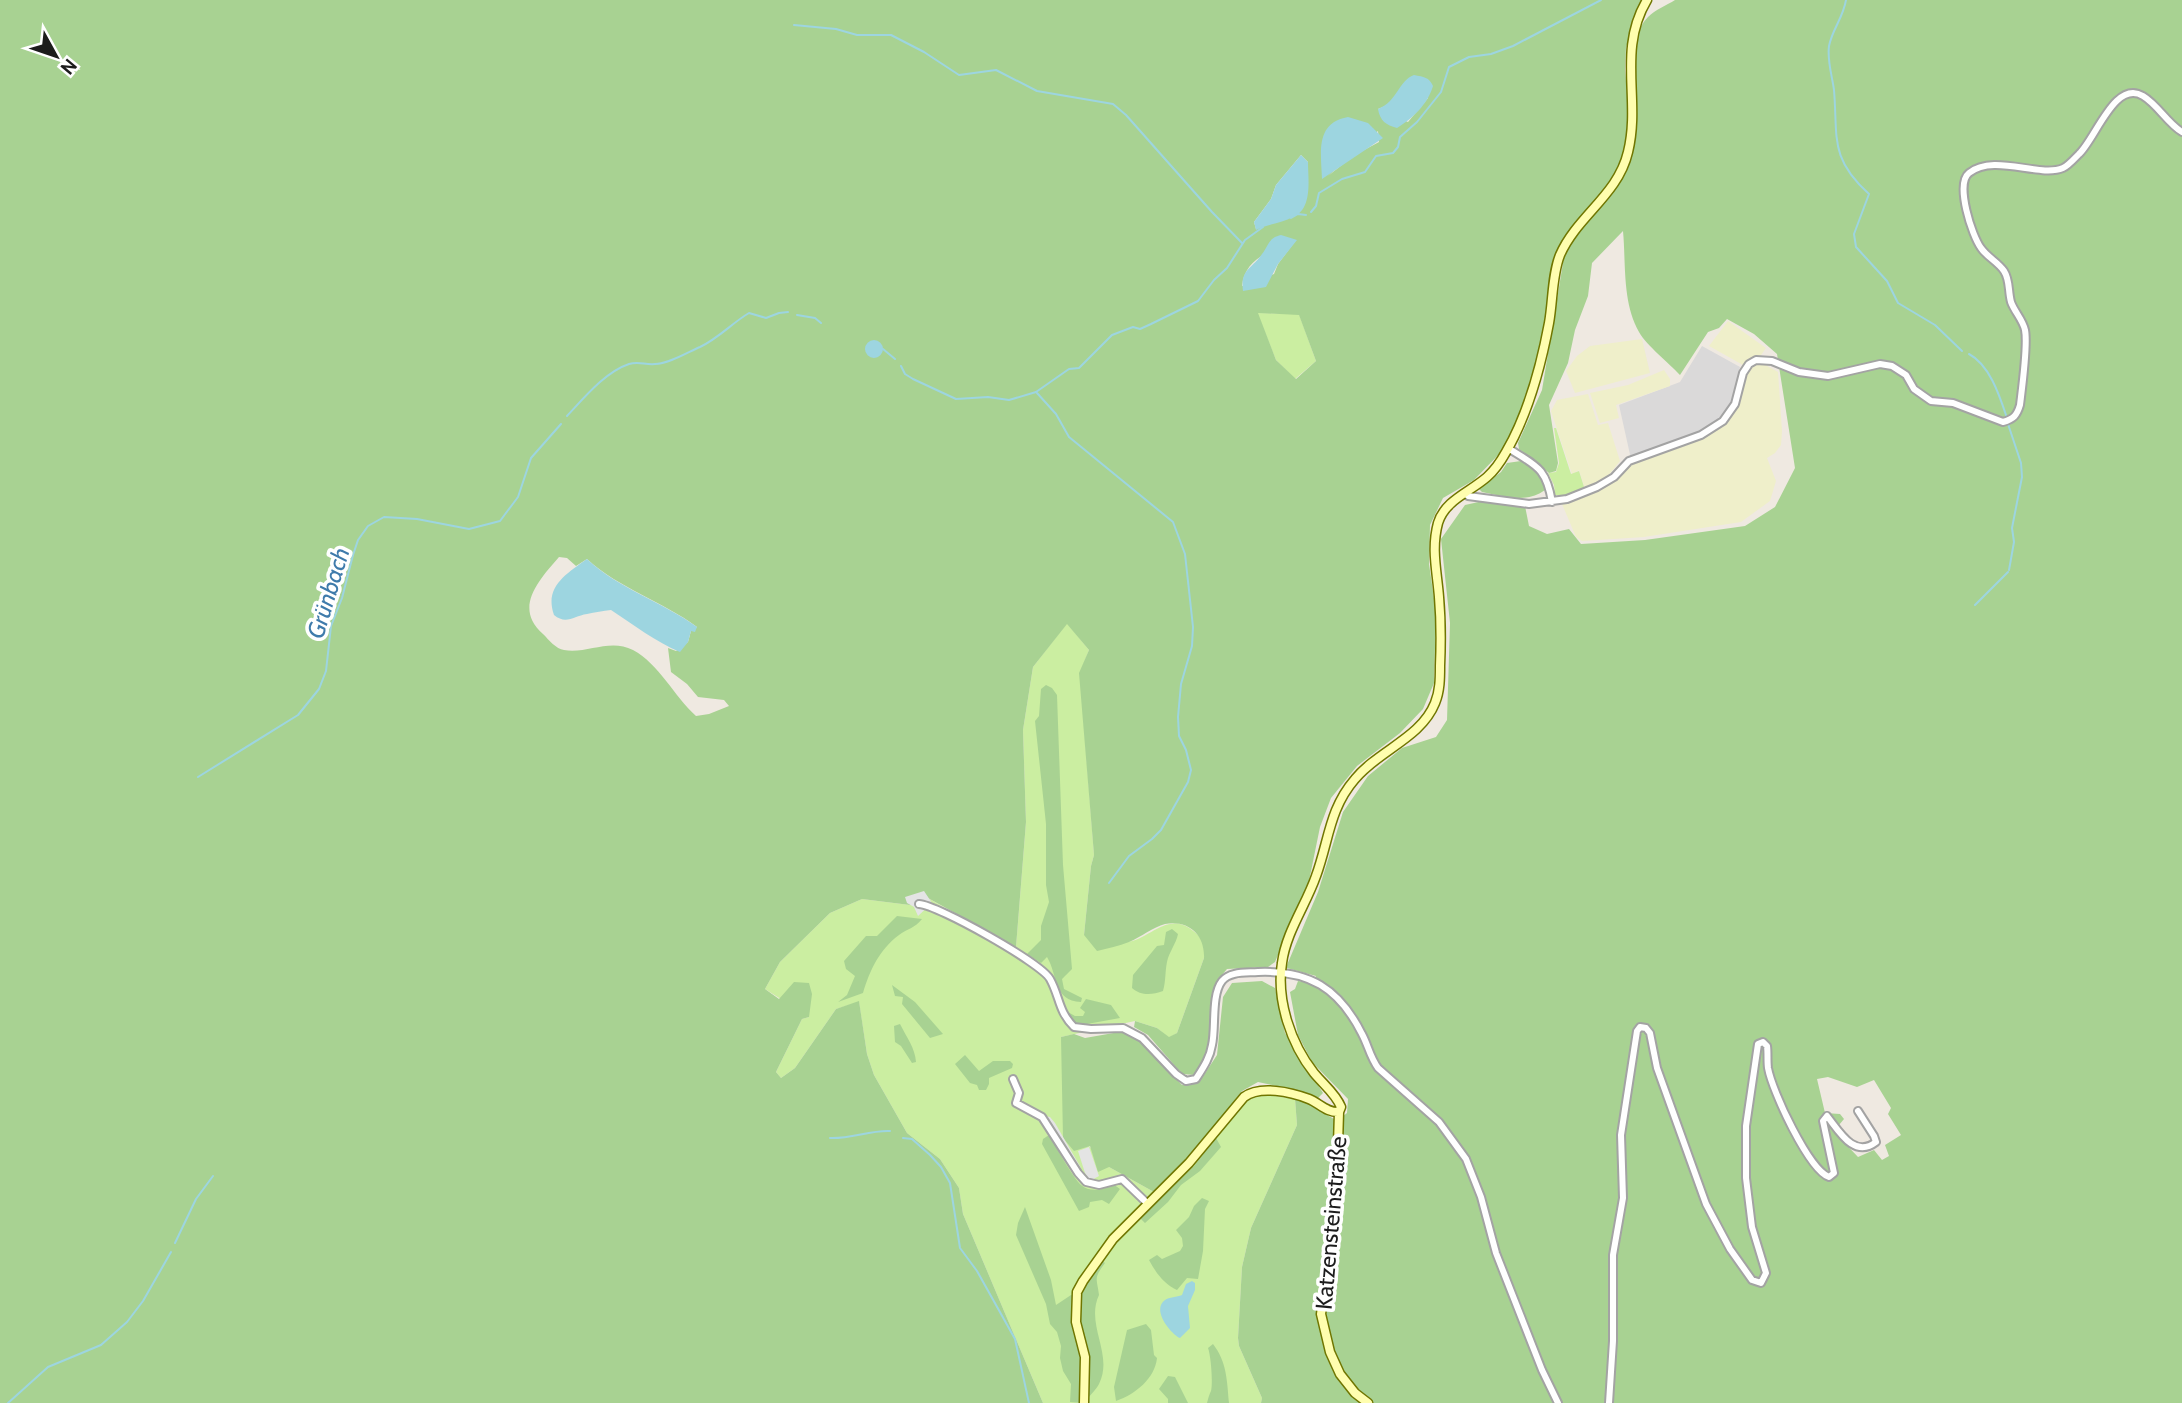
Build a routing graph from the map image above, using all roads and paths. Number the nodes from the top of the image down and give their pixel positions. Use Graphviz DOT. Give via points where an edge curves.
graph roads {
  1 [pos="1647,0"];
  2 [pos="2182,132"];
  3 [pos="1508,448"];
  4 [pos="1465,493"];
  5 [pos="1552,502"];
  6 [pos="919,904"];
  7 [pos="1280,974"];
  8 [pos="1013,1079"];
  9 [pos="1858,1111"];
  10 [pos="1339,1112"];
  11 [pos="1148,1205"];
  12 [pos="1084,1403"];
  13 [pos="1368,1403"];
  14 [pos="1559,1403"];
  15 [pos="1609,1403"];
  1 -- 3 [label="main road" via="1633,33 1629,61 1632,132 1627,156 1618,180 1559,257 1538,369"];
  2 -- 5 [label="street" via="2144,96 2131,92 2120,95 2088,145 2063,168 2000,164 1966,175 1963,194 1976,240 2004,270 2011,302 2025,329 2020,405 2011,420 2003,422 1931,401 1892,366 1880,364 1828,376 1756,359 1743,373 1733,409 1723,421 1701,435 1629,461 1597,487"];
  3 -- 4 [label="main road" via="1492,472"];
  3 -- 5 [label="street" via="1544,473"];
  4 -- 5 [label="street" via="1529,504"];
  4 -- 7 [label="main road" via="1440,518 1433,548 1441,638 1436,700 1416,730 1355,778 1336,807 1318,873 1284,953"];
  6 -- 7 [label="street" via="975,928 1033,963 1050,978 1060,1009 1074,1027 1123,1028 1142,1038 1186,1081 1196,1079 1206,1065 1223,980 1237,973"];
  7 -- 10 [label="main road" via="1286,1017 1298,1047 1312,1071 1338,1099"];
  7 -- 14 [label="street" via="1305,978 1331,990 1349,1009 1378,1068 1454,1141 1476,1183 1496,1254"];
  8 -- 11 [label="street" via="1019,1093 1016,1103 1042,1117 1086,1182 1099,1185 1122,1179"];
  9 -- 15 [label="street" via="1876,1142 1857,1148 1827,1116 1823,1121 1834,1173 1829,1177 1822,1174 1803,1149 1774,1089 1767,1046 1758,1044 1746,1126 1746,1178 1752,1227 1766,1273 1761,1283 1752,1280 1706,1204 1657,1068 1650,1033 1640,1027 1621,1135 1623,1198 1613,1255"];
  10 -- 11 [label="main road" via="1302,1097 1251,1091"];
  10 -- 13 [label="main road, Katzensteinstraße" via="1336,1209 1321,1314 1340,1374"];
  11 -- 12 [label="main road" via="1113,1239 1077,1292 1076,1322 1085,1357"];
}
